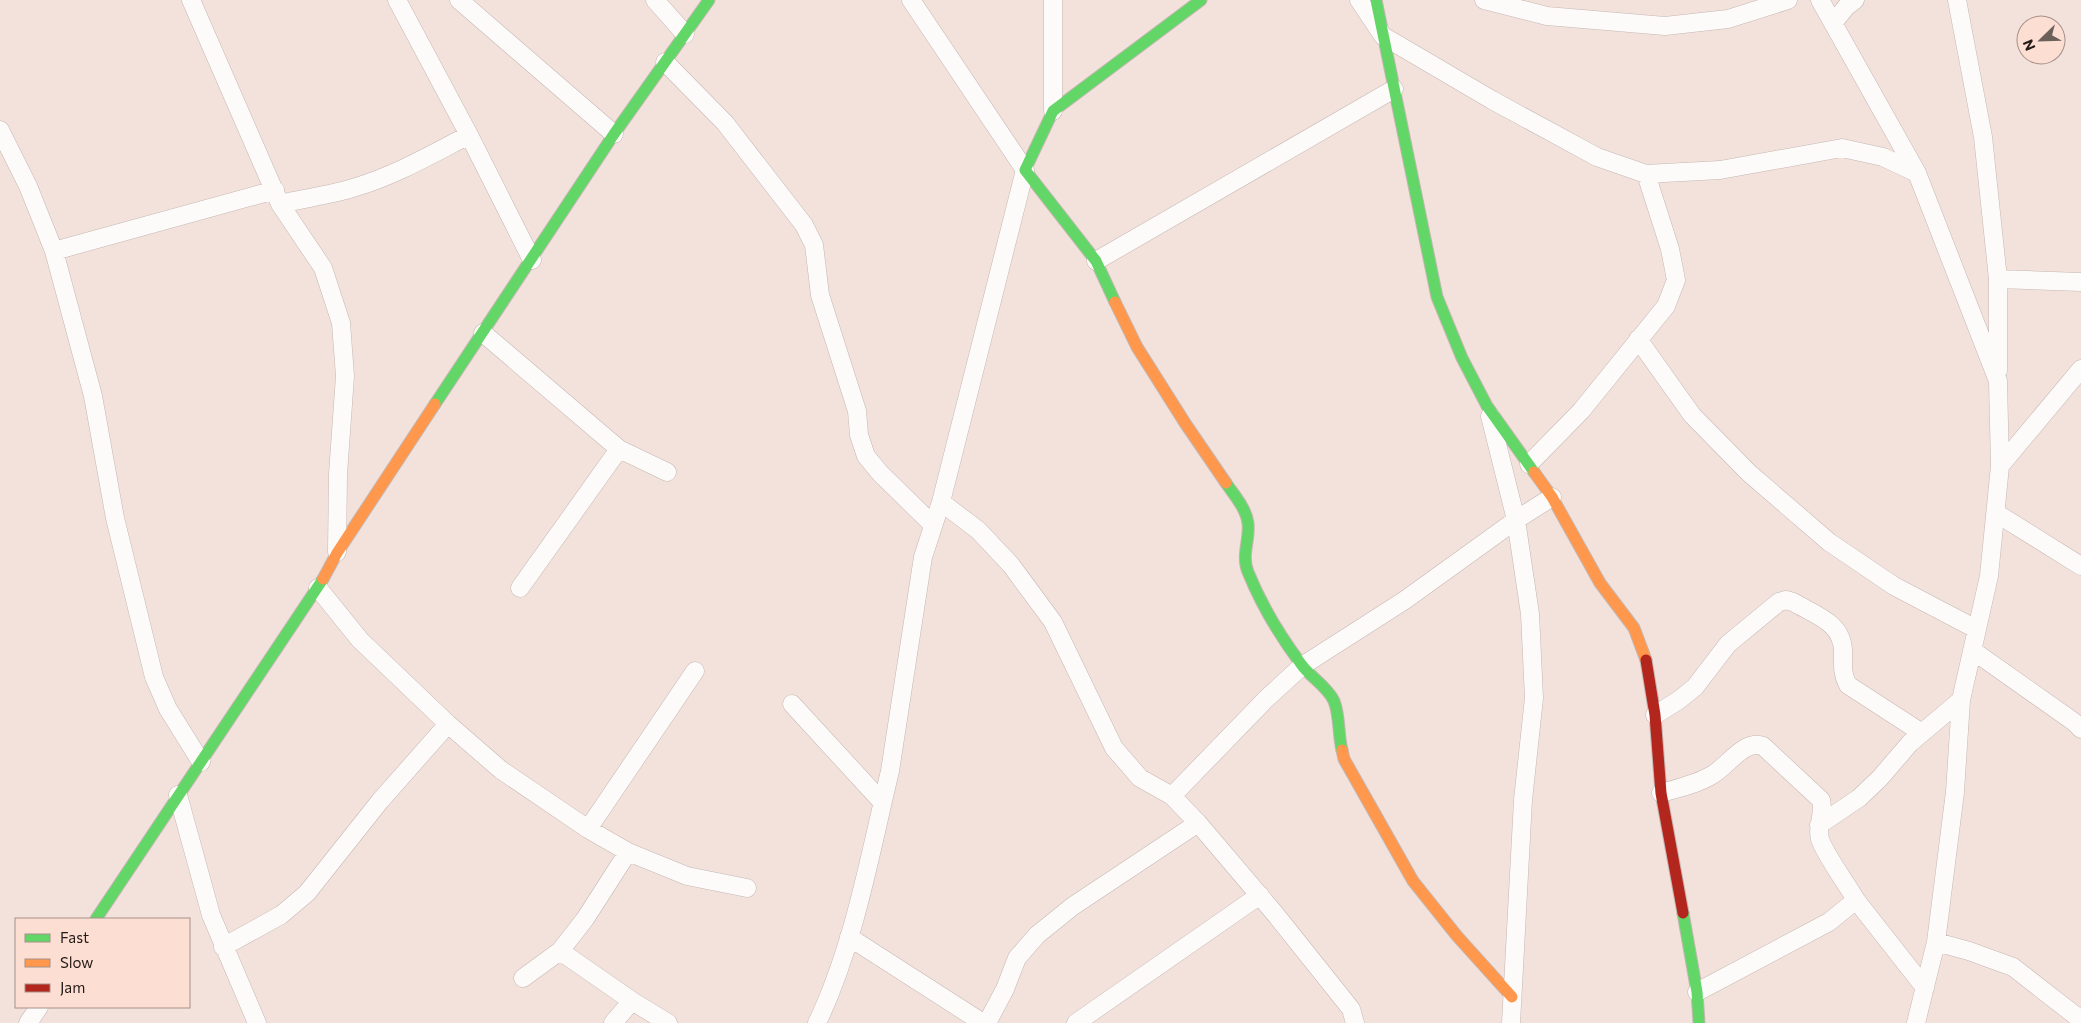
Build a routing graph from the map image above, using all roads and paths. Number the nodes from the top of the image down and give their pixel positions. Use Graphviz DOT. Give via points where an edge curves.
graph roads {
  1 [pos="191,0"];
  2 [pos="397,0"];
  3 [pos="459,0"];
  4 [pos="655,0"];
  5 [pos="709,0"];
  6 [pos="911,0"];
  7 [pos="1052,0"];
  8 [pos="1201,0"];
  9 [pos="1359,0"];
  10 [pos="1376,0"];
  11 [pos="1484,0"];
  12 [pos="1788,0"];
  13 [pos="1820,0"];
  14 [pos="1855,0"];
  15 [pos="1958,0"];
  16 [pos="1834,22"];
  17 [pos="685,34"];
  18 [pos="1384,36"];
  19 [pos="665,62"];
  20 [pos="1394,89"];
  21 [pos="1053,111"];
  22 [pos="0,130"];
  23 [pos="614,134"];
  24 [pos="469,135"];
  25 [pos="1025,170"];
  26 [pos="1917,173"];
  27 [pos="1646,174"];
  28 [pos="277,197"];
  29 [pos="54,251"];
  30 [pos="532,260"];
  31 [pos="1096,261"];
  32 [pos="1998,279"];
  33 [pos="2081,282"];
  34 [pos="483,333"];
  35 [pos="1638,340"];
  36 [pos="2081,369"];
  37 [pos="1998,381"];
  38 [pos="1487,406"];
  39 [pos="619,449"];
  40 [pos="1529,464"];
  41 [pos="2000,466"];
  42 [pos="667,472"];
  43 [pos="1552,497"];
  44 [pos="940,502"];
  45 [pos="1996,513"];
  46 [pos="1516,520"];
  47 [pos="933,525"];
  48 [pos="337,553"];
  49 [pos="2081,566"];
  50 [pos="318,588"];
  51 [pos="520,588"];
  52 [pos="1976,629"];
  53 [pos="1972,650"];
  54 [pos="1302,666"];
  55 [pos="695,670"];
  56 [pos="1961,700"];
  57 [pos="792,704"];
  58 [pos="1654,715"];
  59 [pos="448,724"];
  60 [pos="2081,729"];
  61 [pos="1922,733"];
  62 [pos="201,762"];
  63 [pos="1661,793"];
  64 [pos="178,795"];
  65 [pos="1172,796"];
  66 [pos="882,802"];
  67 [pos="1198,823"];
  68 [pos="1819,825"];
  69 [pos="588,829"];
  70 [pos="628,852"];
  71 [pos="746,888"];
  72 [pos="1260,895"];
  73 [pos="1856,900"];
  74 [pos="97,918"];
  75 [pos="850,937"];
  76 [pos="1936,942"];
  77 [pos="223,947"];
  78 [pos="560,951"];
  79 [pos="523,978"];
  80 [pos="1925,988"];
  81 [pos="1697,992"];
  82 [pos="1512,997"];
  83 [pos="632,1001"];
  84 [pos="38,1008"];
  85 [pos="2081,1020"];
  86 [pos="28,1023"];
  87 [pos="257,1023"];
  88 [pos="613,1023"];
  89 [pos="668,1023"];
  90 [pos="817,1023"];
  91 [pos="982,1023"];
  92 [pos="987,1023"];
  93 [pos="1076,1023"];
  94 [pos="1355,1023"];
  95 [pos="1511,1023"];
  96 [pos="1699,1023"];
  97 [pos="1916,1023"];
  1 -- 28 [label="street"];
  2 -- 24 [label="street"];
  3 -- 23 [label="street"];
  4 -- 17 [label="street"];
  5 -- 17 [label="street"];
  6 -- 25 [label="street"];
  7 -- 21 [label="street"];
  8 -- 21 [label="street"];
  9 -- 18 [label="street"];
  10 -- 18 [label="street"];
  11 -- 12 [label="street" via="1547,16 1664,26 1728,19"];
  13 -- 16 [label="street"];
  14 -- 16 [label="street"];
  15 -- 32 [label="street" via="1983,137"];
  16 -- 26 [label="street"];
  17 -- 19 [label="street"];
  18 -- 20 [label="street"];
  18 -- 27 [label="street" via="1597,157"];
  19 -- 23 [label="street"];
  19 -- 47 [label="street" via="725,123 804,225 814,245 820,295 857,411 859,435 866,456"];
  20 -- 31 [label="street"];
  20 -- 38 [label="street" via="1437,297 1462,358"];
  21 -- 25 [label="street"];
  22 -- 29 [label="street" via="28,186"];
  23 -- 30 [label="street"];
  24 -- 28 [label="street" via="411,166 355,188"];
  24 -- 30 [label="street"];
  25 -- 31 [label="street"];
  25 -- 44 [label="street"];
  26 -- 27 [label="street" via="1883,157 1842,148 1720,170"];
  26 -- 37 [label="street"];
  27 -- 35 [label="street" via="1670,249 1676,280 1666,306"];
  28 -- 29 [label="street"];
  28 -- 48 [label="street" via="323,268 340,323 345,376 338,474"];
  29 -- 62 [label="street" via="93,396 115,518 154,676 168,709"];
  30 -- 34 [label="street"];
  31 -- 54 [label="street" via="1137,347 1242,506 1248,521 1244,554 1247,570 1268,614"];
  32 -- 33 [label="street"];
  32 -- 37 [label="street"];
  34 -- 39 [label="street"];
  34 -- 48 [label="street"];
  35 -- 40 [label="street" via="1581,411"];
  35 -- 52 [label="street" via="1692,415 1749,473 1829,542 1894,586"];
  36 -- 41 [label="street"];
  37 -- 41 [label="street"];
  38 -- 40 [label="street"];
  38 -- 46 [label="street"];
  39 -- 42 [label="street"];
  39 -- 51 [label="street"];
  40 -- 43 [label="street"];
  41 -- 45 [label="street"];
  43 -- 46 [label="street"];
  43 -- 58 [label="street" via="1600,583 1634,628 1646,659"];
  44 -- 47 [label="street"];
  44 -- 65 [label="street" via="978,530 1011,565 1053,622 1114,748 1140,778"];
  45 -- 49 [label="street"];
  45 -- 52 [label="street" via="1989,576"];
  46 -- 54 [label="street" via="1406,600"];
  46 -- 82 [label="street" via="1530,614 1534,698 1523,800"];
  47 -- 66 [label="street" via="923,557 890,771"];
  48 -- 50 [label="street"];
  50 -- 59 [label="street" via="360,640"];
  50 -- 62 [label="street"];
  52 -- 53 [label="street"];
  53 -- 56 [label="street"];
  53 -- 60 [label="street"];
  54 -- 65 [label="street"];
  54 -- 82 [label="street" via="1334,702 1344,759 1413,881"];
  55 -- 69 [label="street"];
  56 -- 61 [label="street"];
  56 -- 76 [label="street" via="1955,792"];
  57 -- 66 [label="street"];
  58 -- 61 [label="street" via="1695,687 1728,644 1779,602 1786,600 1835,626 1844,644 1843,676 1848,685"];
  58 -- 63 [label="street"];
  59 -- 69 [label="street" via="502,770"];
  59 -- 77 [label="street" via="380,800 307,893 282,916"];
  61 -- 68 [label="street" via="1859,798"];
  62 -- 64 [label="street"];
  63 -- 68 [label="street" via="1701,781 1747,747 1757,744 1764,746 1821,800 1824,810"];
  63 -- 81 [label="street"];
  64 -- 74 [label="street"];
  64 -- 77 [label="street" via="211,916"];
  65 -- 67 [label="street"];
  66 -- 75 [label="street"];
  67 -- 72 [label="street"];
  67 -- 92 [label="street" via="1073,906 1037,935 1017,958"];
  68 -- 73 [label="street" via="1820,839"];
  69 -- 70 [label="street"];
  70 -- 71 [label="street" via="687,876"];
  70 -- 78 [label="street"];
  72 -- 93 [label="street"];
  72 -- 94 [label="street" via="1351,1008"];
  73 -- 80 [label="street"];
  73 -- 81 [label="street" via="1801,938"];
  75 -- 90 [label="street"];
  75 -- 91 [label="street"];
  76 -- 80 [label="street"];
  76 -- 85 [label="street" via="2013,967"];
  77 -- 87 [label="street"];
  78 -- 79 [label="street"];
  78 -- 83 [label="street"];
  80 -- 97 [label="street"];
  81 -- 96 [label="street"];
  82 -- 95 [label="street"];
  83 -- 88 [label="street"];
  83 -- 89 [label="street"];
  84 -- 86 [label="street"];
}
